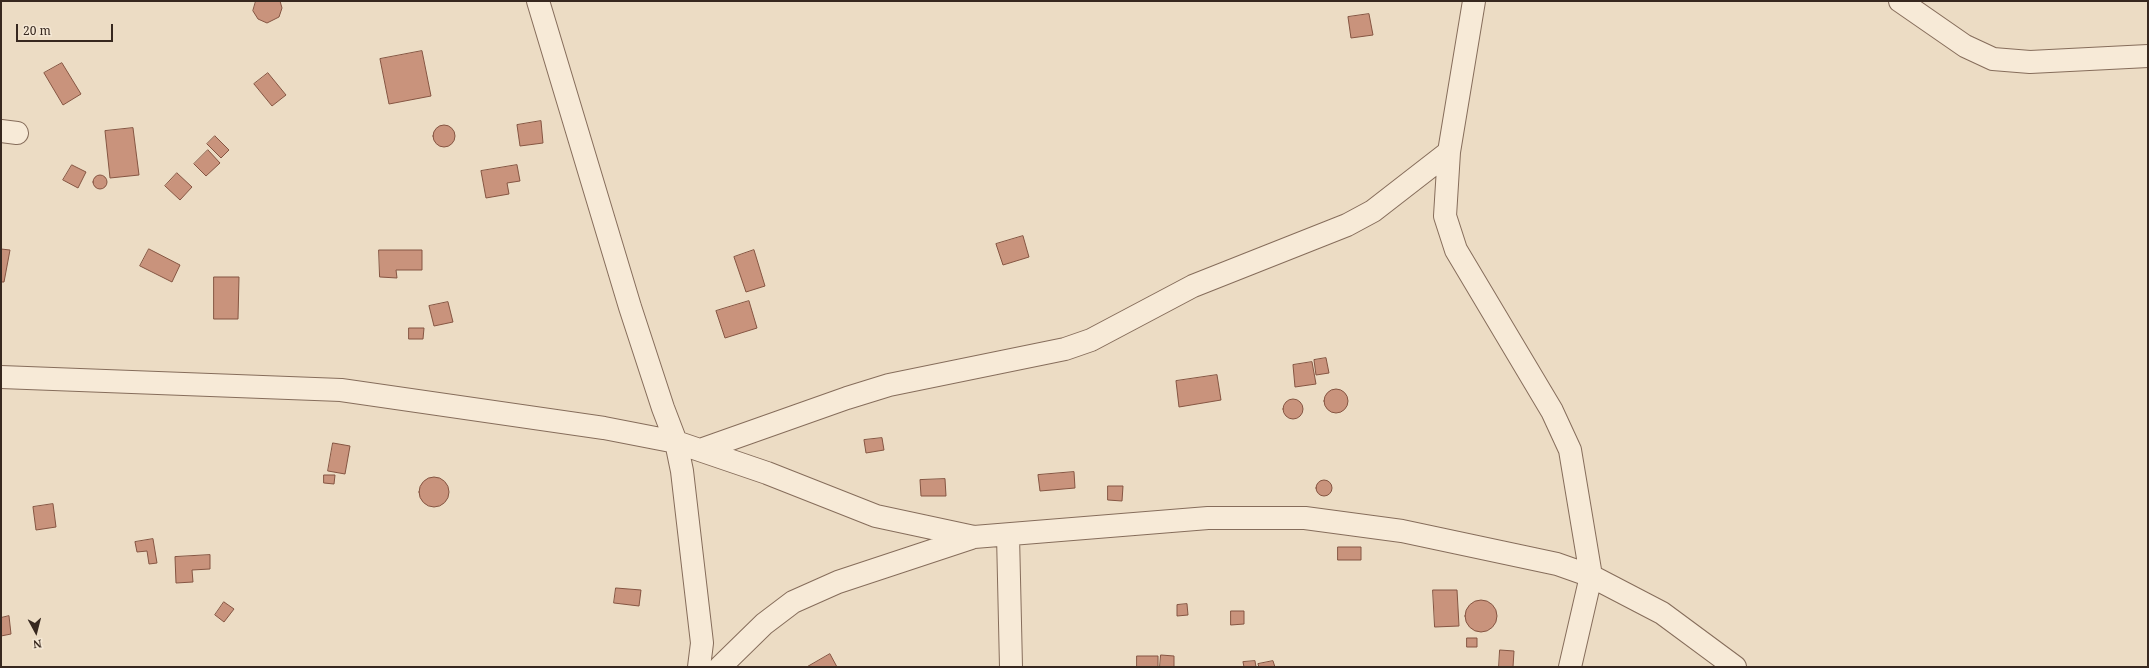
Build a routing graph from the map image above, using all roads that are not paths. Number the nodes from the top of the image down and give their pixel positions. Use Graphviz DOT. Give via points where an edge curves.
graph roads {
  1 [pos="538,1"];
  2 [pos="1474,1"];
  3 [pos="1900,1"];
  4 [pos="2148,56"];
  5 [pos="1449,152"];
  6 [pos="1,377"];
  7 [pos="676,442"];
  8 [pos="700,450"];
  9 [pos="1008,535"];
  10 [pos="974,537"];
  11 [pos="1591,576"];
  12 [pos="699,667"];
  13 [pos="720,667"];
  14 [pos="1011,667"];
  15 [pos="1570,667"];
  16 [pos="1735,667"];
  1 -- 7 [label="street" via="630,307"];
  2 -- 5 [label="street"];
  3 -- 4 [label="street" via="1965,46 1993,59 2030,62"];
  5 -- 8 [label="street" via="1373,211 1347,225 1193,286 1091,340 1065,349 888,385"];
  5 -- 11 [label="street" via="1445,216 1456,250 1552,411 1570,450"];
  6 -- 7 [label="street" via="341,390 604,428"];
  7 -- 8 [label="street"];
  7 -- 12 [label="street" via="682,471 702,643"];
  8 -- 10 [label="street" via="876,516"];
  9 -- 10 [label="street"];
  9 -- 11 [label="street" via="1208,518 1305,518 1402,531 1557,564"];
  9 -- 14 [label="street"];
  10 -- 13 [label="street" via="838,582 793,602 764,624"];
  11 -- 15 [label="street"];
  11 -- 16 [label="street" via="1662,613"];
}
